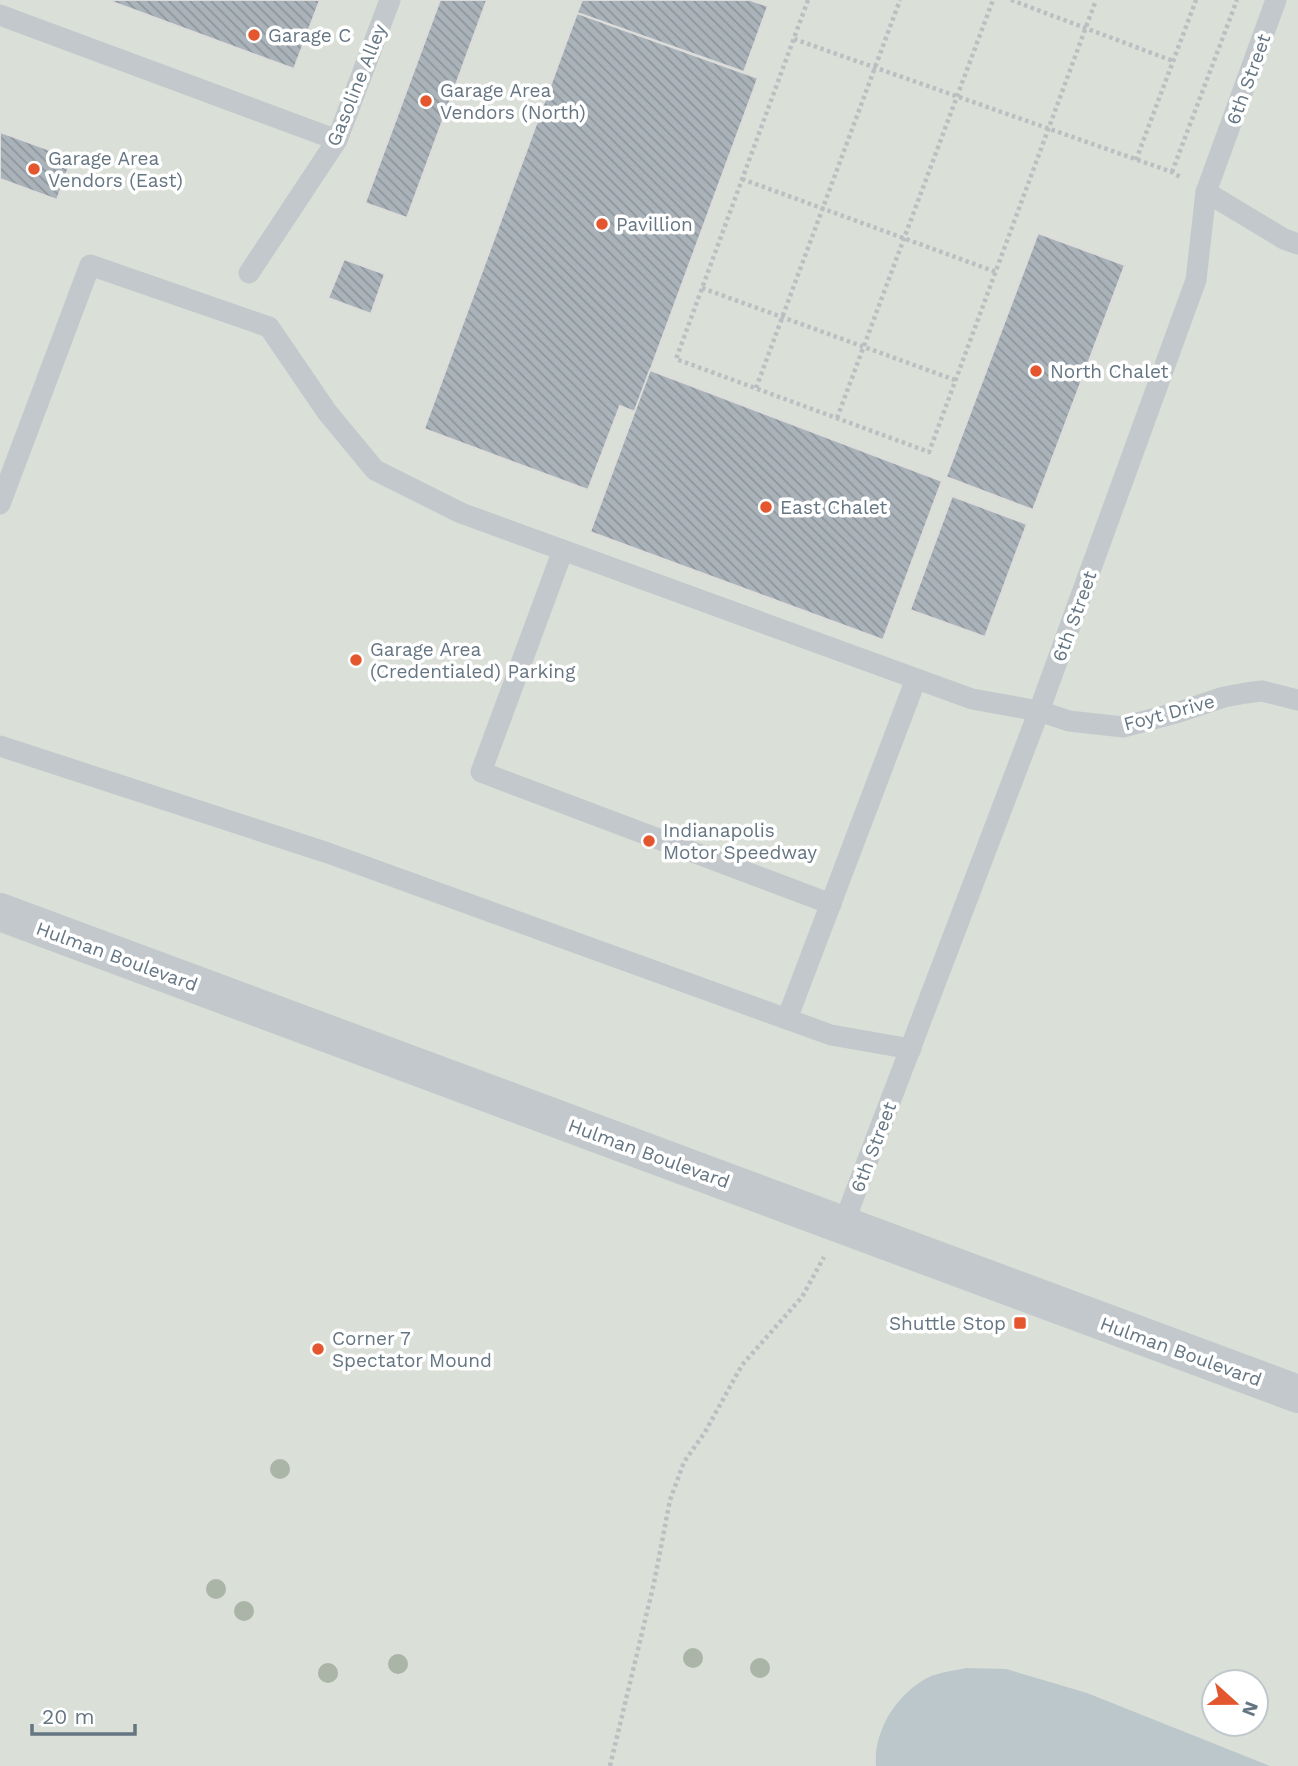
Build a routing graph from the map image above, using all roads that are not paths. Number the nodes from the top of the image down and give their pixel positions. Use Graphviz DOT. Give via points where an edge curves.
graph roads {
  1 [pos="390,0"];
  2 [pos="1276,0"];
  3 [pos="0,15"];
  4 [pos="337,140"];
  5 [pos="1206,192"];
  6 [pos="1298,244"];
  7 [pos="249,273"];
  8 [pos="0,504"];
  9 [pos="563,550"];
  10 [pos="916,679"];
  11 [pos="1298,699"];
  12 [pos="1039,711"];
  13 [pos="0,746"];
  14 [pos="831,904"];
  15 [pos="0,912"];
  16 [pos="787,1019"];
  17 [pos="911,1049"];
  18 [pos="843,1225"];
  19 [pos="1298,1394"];
  1 -- 4 [label="lane, Gasoline Alley"];
  2 -- 5 [label="lane, 6th Street"];
  3 -- 4 [label="lane"];
  4 -- 7 [label="lane, Gasoline Alley"];
  5 -- 6 [label="lane"];
  5 -- 12 [label="lane, 6th Street" via="1196,280"];
  8 -- 9 [label="lane, Foyt Drive" via="90,265 268,327 327,412 375,470 461,513"];
  9 -- 10 [label="lane, Foyt Drive"];
  9 -- 14 [label="lane" via="481,772"];
  10 -- 12 [label="lane, Foyt Drive" via="972,699"];
  10 -- 14 [label="lane"];
  11 -- 12 [label="lane, Foyt Drive" via="1262,691 1246,693 1123,727 1069,721"];
  12 -- 17 [label="lane, 6th Street"];
  13 -- 16 [label="lane" via="328,853"];
  14 -- 16 [label="lane"];
  15 -- 18 [label="street, Hulman Boulevard"];
  16 -- 17 [label="lane" via="831,1035"];
  17 -- 18 [label="lane, 6th Street"];
  18 -- 19 [label="street, Hulman Boulevard"];
}
